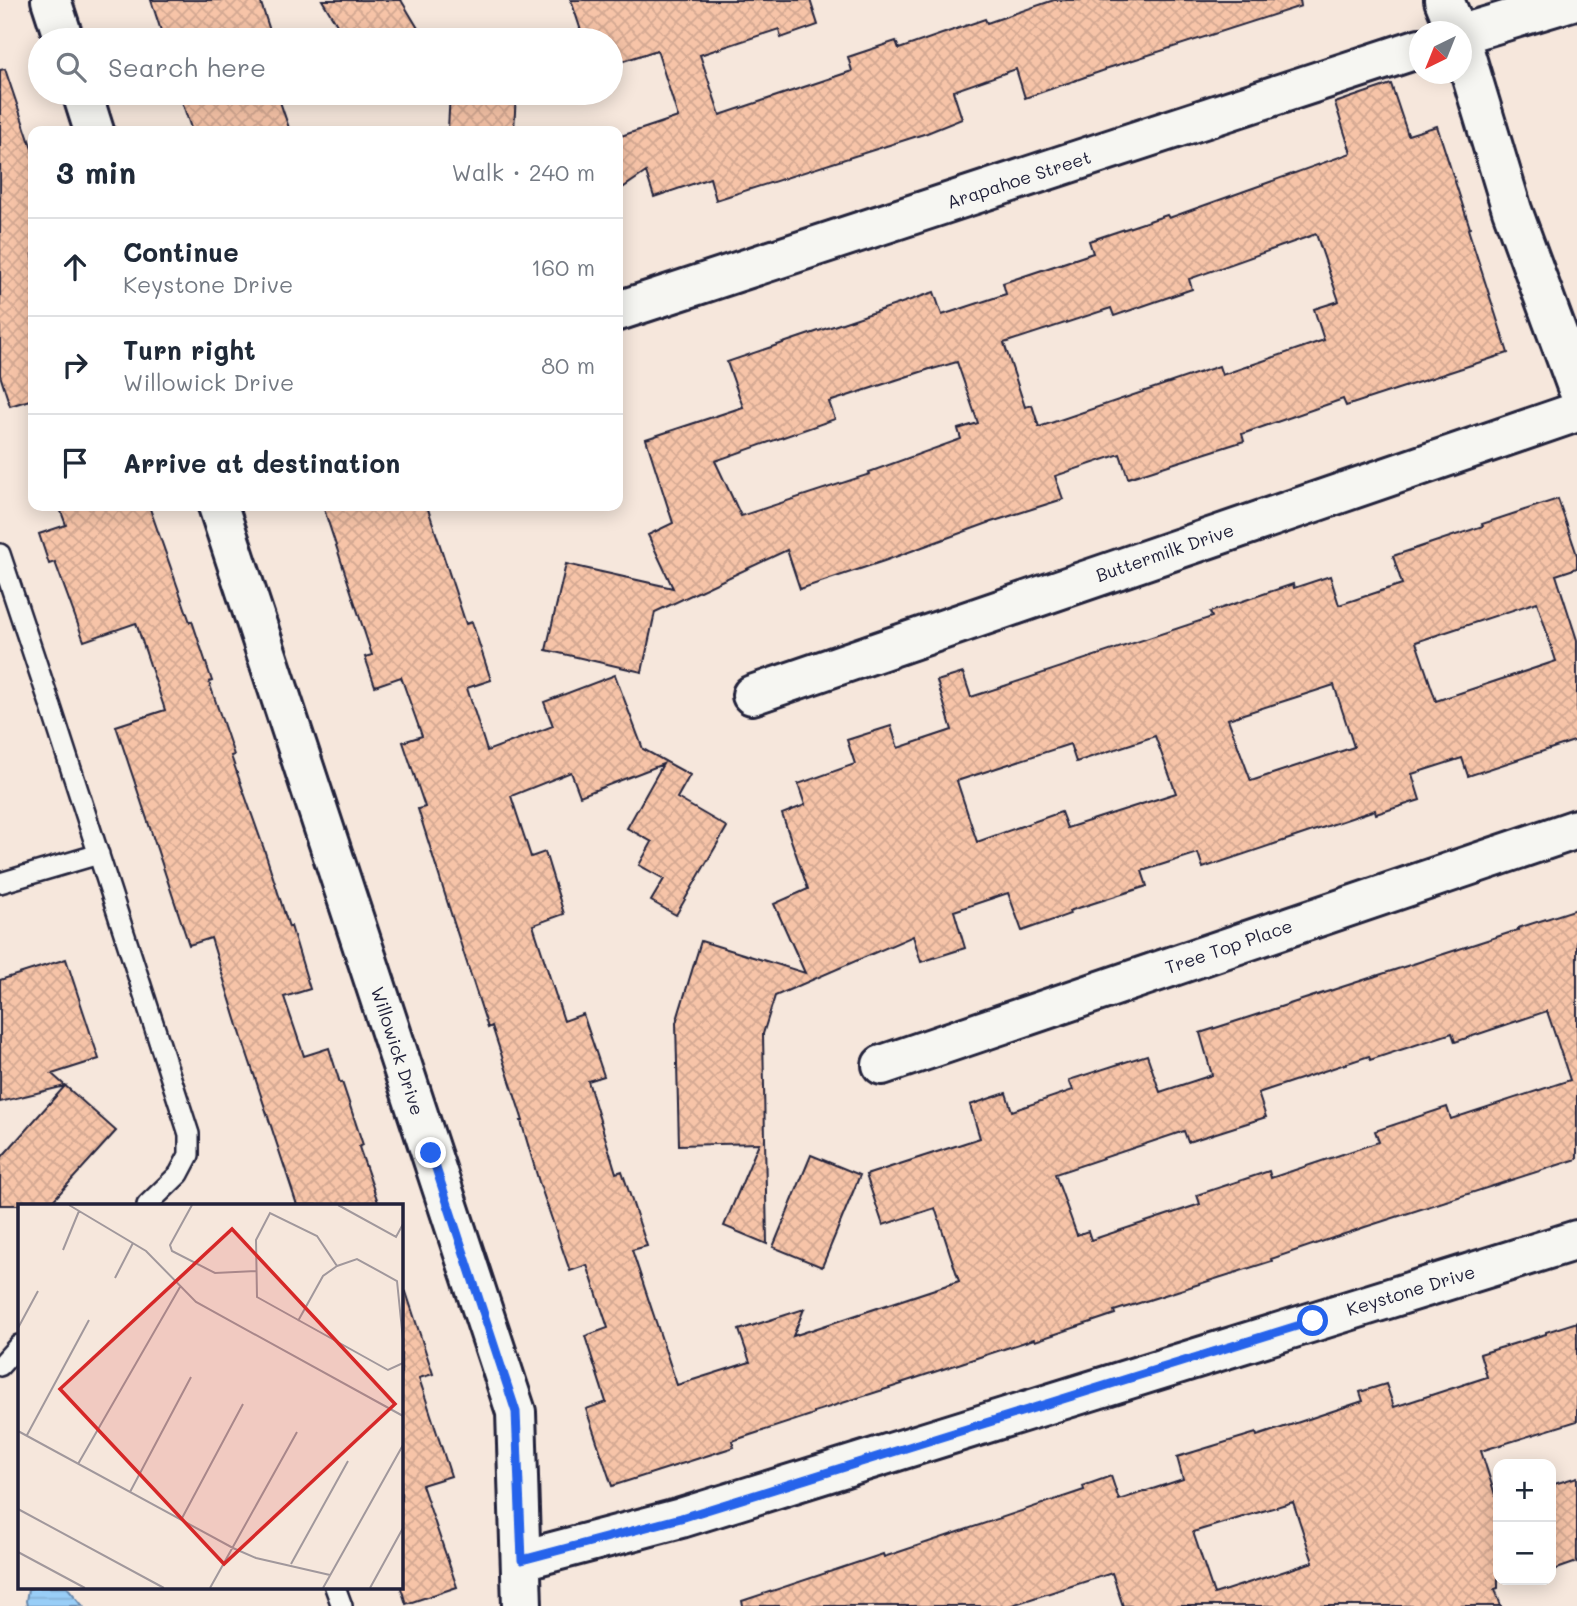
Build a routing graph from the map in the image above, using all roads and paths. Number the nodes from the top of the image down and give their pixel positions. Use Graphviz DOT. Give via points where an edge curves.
graph roads {
  1 [pos="51,0"];
  2 [pos="1444,0"];
  3 [pos="1575,0"];
  4 [pos="1454,21"];
  5 [pos="60,28"];
  6 [pos="1472,29"];
  7 [pos="1409,51"];
  8 [pos="1472,81"];
  9 [pos="86,105"];
  10 [pos="92,126"];
  11 [pos="623,309"];
  12 [pos="1577,387"];
  13 [pos="1577,412"];
  14 [pos="220,511"];
  15 [pos="0,554"];
  16 [pos="752,695"];
  17 [pos="1577,829"];
  18 [pos="99,854"];
  19 [pos="0,883"];
  20 [pos="882,1065"];
  21 [pos="148,1204"];
  22 [pos="1577,1240"];
  23 [pos="18,1346"];
  24 [pos="0,1366"];
  25 [pos="522,1560"];
  26 [pos="335,1588"];
  27 [pos="342,1606"];
  28 [pos="522,1606"];
  1 -- 5 [label="street"];
  2 -- 4 [label="street"];
  3 -- 6 [label="street"];
  7 -- 11 [label="street, Arapahoe Street"];
  8 -- 12 [label="street" via="1511,210"];
  9 -- 10 [label="street"];
  13 -- 16 [label="street, Buttermilk Drive"];
  14 -- 25 [label="street, Willowick Drive" via="516,1412"];
  15 -- 18 [label="lane"];
  17 -- 20 [label="street, Tree Top Place"];
  18 -- 19 [label="lane"];
  18 -- 21 [label="lane" via="189,1134 189,1155 179,1174"];
  22 -- 25 [label="street, Keystone Drive" via="681,1518"];
  23 -- 24 [label="lane"];
  25 -- 28 [label="street, Willowick Drive"];
  26 -- 27 [label="lane"];
}
